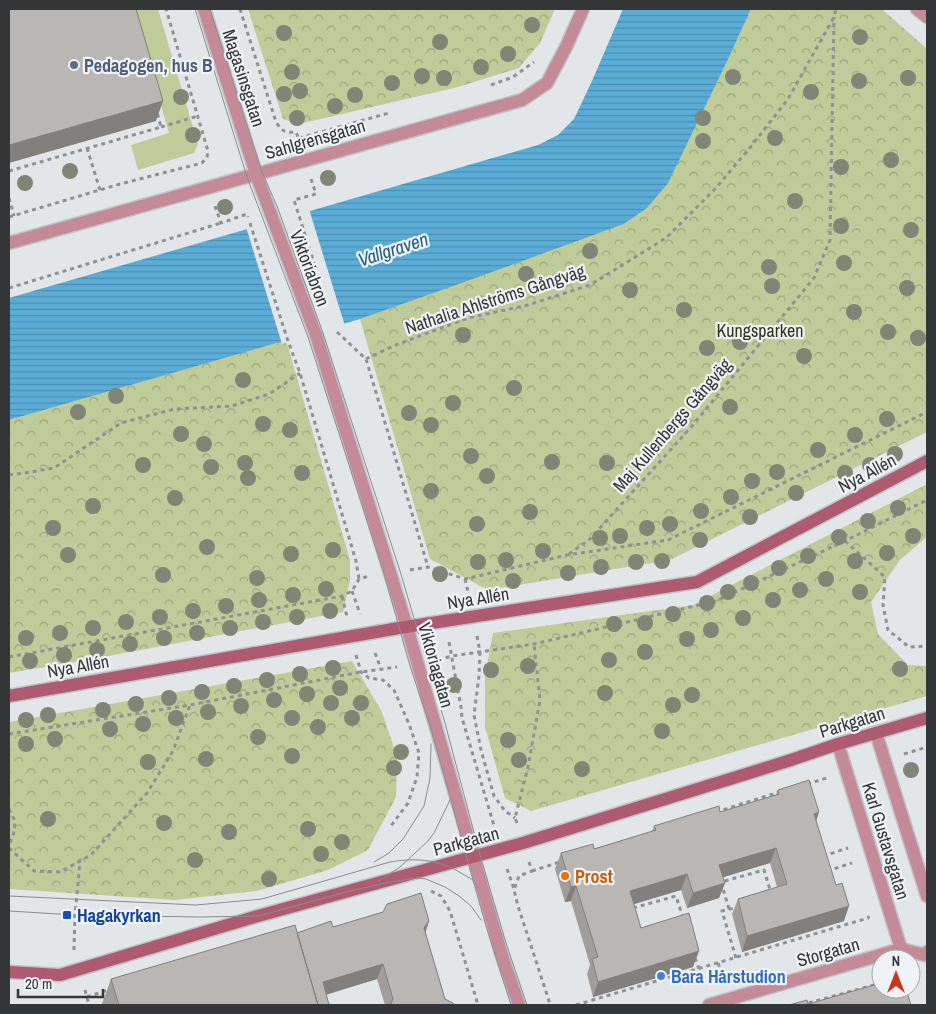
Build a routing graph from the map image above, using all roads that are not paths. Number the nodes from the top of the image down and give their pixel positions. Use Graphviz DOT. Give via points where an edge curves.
graph roads {
  1 [pos="204,9"];
  2 [pos="583,9"];
  3 [pos="917,9"];
  4 [pos="927,17"];
  5 [pos="256,174"];
  6 [pos="271,213"];
  7 [pos="9,243"];
  8 [pos="316,335"];
  9 [pos="927,461"];
  10 [pos="407,627"];
  11 [pos="9,696"];
  12 [pos="927,718"];
  13 [pos="876,733"];
  14 [pos="838,744"];
  15 [pos="474,857"];
  16 [pos="927,896"];
  17 [pos="901,949"];
  18 [pos="871,958"];
  19 [pos="9,972"];
  20 [pos="519,1005"];
  21 [pos="709,1005"];
  1 -- 5 [label="street, Magasinsgatan"];
  2 -- 5 [label="street, Sahlgrensgatan" via="547,83 522,100"];
  3 -- 4 [label="street"];
  5 -- 6 [label="street, Magasinsgatan"];
  5 -- 7 [label="street, Sahlgrensgatan"];
  6 -- 8 [label="street, Viktoriabron"];
  8 -- 10 [label="street, Viktoriagatan"];
  9 -- 10 [label="main road, Nya Allén" via="697,582"];
  10 -- 11 [label="main road, Nya Allén"];
  10 -- 15 [label="street, Viktoriagatan"];
  12 -- 13 [label="main road, Parkgatan"];
  13 -- 14 [label="main road, Parkgatan"];
  13 -- 16 [label="street, Karl Gustavsgatan"];
  14 -- 15 [label="main road, Parkgatan"];
  14 -- 17 [label="street, Karl Gustavsgatan"];
  15 -- 19 [label="main road, Parkgatan" via="60,975"];
  15 -- 20 [label="street, Viktoriagatan"];
  18 -- 21 [label="street, Storgatan"];
}
